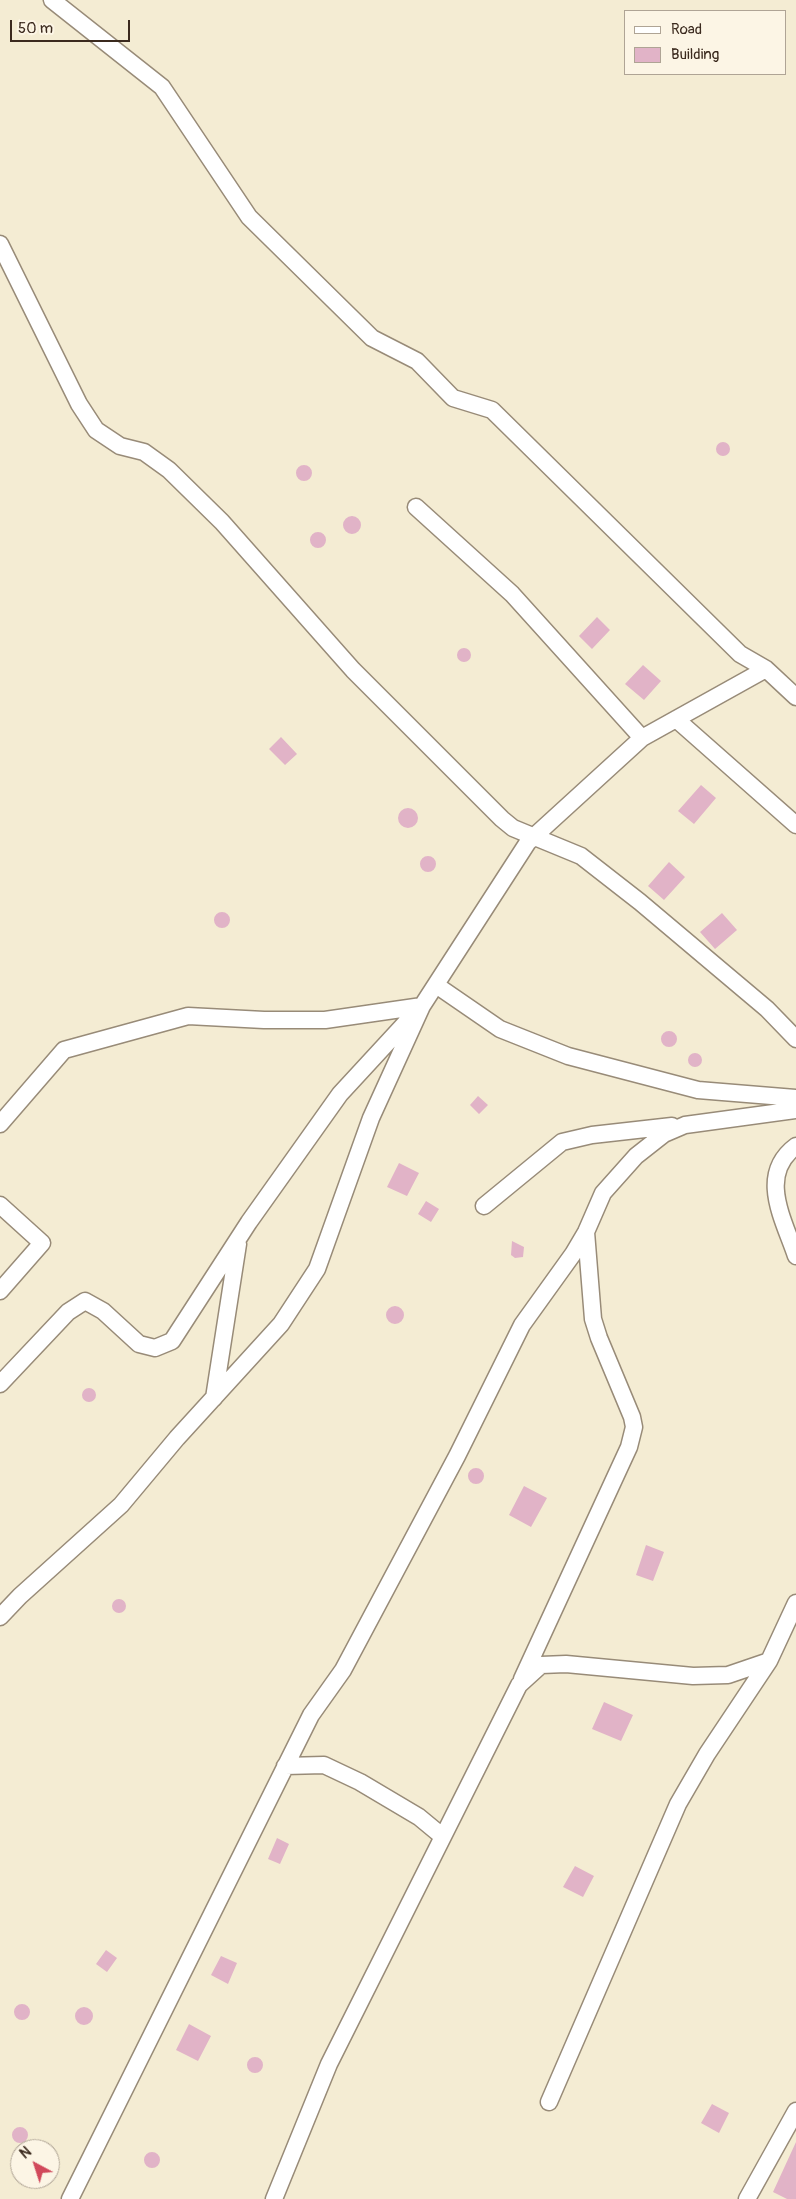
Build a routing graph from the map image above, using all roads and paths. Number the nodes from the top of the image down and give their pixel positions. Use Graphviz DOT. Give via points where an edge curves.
graph roads {
  1 [pos="52,0"];
  2 [pos="0,244"];
  3 [pos="416,507"];
  4 [pos="766,669"];
  5 [pos="796,697"];
  6 [pos="676,719"];
  7 [pos="642,738"];
  8 [pos="796,825"];
  9 [pos="533,837"];
  10 [pos="436,985"];
  11 [pos="422,1006"];
  12 [pos="796,1039"];
  13 [pos="796,1098"];
  14 [pos="796,1110"];
  15 [pos="0,1124"];
  16 [pos="685,1125"];
  17 [pos="796,1146"];
  18 [pos="0,1205"];
  19 [pos="484,1206"];
  20 [pos="586,1232"];
  21 [pos="239,1237"];
  22 [pos="796,1256"];
  23 [pos="0,1291"];
  24 [pos="0,1384"];
  25 [pos="214,1398"];
  26 [pos="796,1603"];
  27 [pos="0,1617"];
  28 [pos="768,1661"];
  29 [pos="519,1685"];
  30 [pos="285,1766"];
  31 [pos="442,1836"];
  32 [pos="549,2102"];
  33 [pos="796,2111"];
  34 [pos="70,2199"];
  35 [pos="274,2199"];
  36 [pos="747,2199"];
  1 -- 4 [label="street" via="162,88 249,217 372,338 416,361 453,398 492,410 740,654"];
  2 -- 9 [label="street" via="79,404 96,430 120,446 144,452 169,470 222,522 353,670 450,769 513,828"];
  3 -- 7 [label="street" via="512,594"];
  4 -- 5 [label="street"];
  4 -- 6 [label="street"];
  6 -- 7 [label="street"];
  6 -- 8 [label="street"];
  7 -- 9 [label="street"];
  9 -- 10 [label="street"];
  9 -- 12 [label="street" via="581,856 767,1009"];
  10 -- 11 [label="street"];
  10 -- 13 [label="street" via="500,1028 568,1056 698,1090"];
  11 -- 15 [label="street" via="325,1020 188,1016 64,1050"];
  11 -- 21 [label="street" via="340,1094"];
  11 -- 25 [label="street" via="371,1118 317,1269 281,1324"];
  14 -- 16 [label="street"];
  16 -- 19 [label="street" via="592,1135 562,1142"];
  16 -- 20 [label="street" via="664,1134 636,1156 603,1193"];
  17 -- 22 [label="street" via="778,1166 774,1186"];
  18 -- 23 [label="street" via="42,1243"];
  20 -- 29 [label="street" via="593,1319 634,1427 629,1447"];
  20 -- 30 [label="street" via="522,1325 457,1456 343,1670 311,1715"];
  21 -- 24 [label="street" via="172,1341 155,1348 139,1344 103,1311 85,1301 68,1312"];
  21 -- 25 [label="street"];
  25 -- 27 [label="street" via="121,1505"];
  26 -- 28 [label="street"];
  28 -- 29 [label="street" via="728,1675 693,1676 566,1664 541,1665"];
  28 -- 32 [label="street" via="678,1804"];
  29 -- 31 [label="street"];
  30 -- 31 [label="street" via="324,1765 360,1782"];
  30 -- 34 [label="street"];
  31 -- 35 [label="street" via="329,2064"];
  33 -- 36 [label="street"];
}
